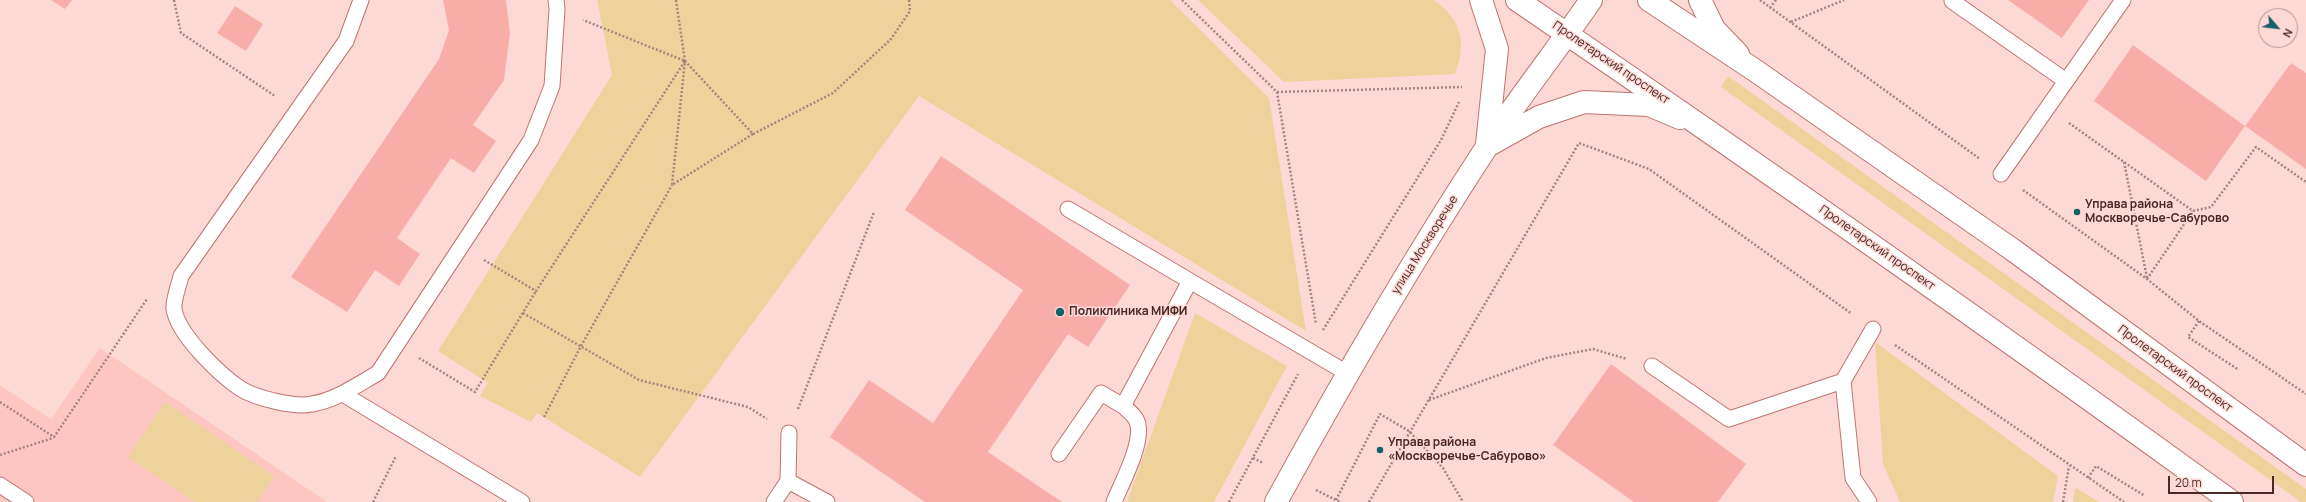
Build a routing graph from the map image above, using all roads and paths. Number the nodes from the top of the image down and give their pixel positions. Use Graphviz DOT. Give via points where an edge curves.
graph roads {
  1 [pos="174,0"];
  2 [pos="361,0"];
  3 [pos="676,0"];
  4 [pos="909,0"];
  5 [pos="1182,0"];
  6 [pos="1481,0"];
  7 [pos="1517,0"];
  8 [pos="1592,0"];
  9 [pos="1649,0"];
  10 [pos="1700,0"];
  11 [pos="1760,0"];
  12 [pos="1776,0"];
  13 [pos="1844,0"];
  14 [pos="2123,0"];
  15 [pos="1952,1"];
  16 [pos="556,5"];
  17 [pos="1770,8"];
  18 [pos="1790,22"];
  19 [pos="1568,34"];
  20 [pos="686,61"];
  21 [pos="1753,69"];
  22 [pos="1465,80"];
  23 [pos="2066,81"];
  24 [pos="1463,87"];
  25 [pos="1277,92"];
  26 [pos="1462,93"];
  27 [pos="281,99"];
  28 [pos="1460,99"];
  29 [pos="2047,108"];
  30 [pos="1709,130"];
  31 [pos="753,134"];
  32 [pos="1487,147"];
  33 [pos="2124,162"];
  34 [pos="2001,174"];
  35 [pos="2306,182"];
  36 [pos="672,185"];
  37 [pos="1068,209"];
  38 [pos="2193,211"];
  39 [pos="874,212"];
  40 [pos="461,246"];
  41 [pos="2147,279"];
  42 [pos="1190,282"];
  43 [pos="536,291"];
  44 [pos="150,294"];
  45 [pos="523,313"];
  46 [pos="2199,321"];
  47 [pos="1873,329"];
  48 [pos="1319,337"];
  49 [pos="396,343"];
  50 [pos="582,346"];
  51 [pos="1310,352"];
  52 [pos="1652,366"];
  53 [pos="2239,370"];
  54 [pos="1347,373"];
  55 [pos="1843,381"];
  56 [pos="343,394"];
  57 [pos="2306,394"];
  58 [pos="1430,400"];
  59 [pos="0,402"];
  60 [pos="1123,406"];
  61 [pos="748,407"];
  62 [pos="544,417"];
  63 [pos="1409,431"];
  64 [pos="408,433"];
  65 [pos="788,433"];
  66 [pos="54,438"];
  67 [pos="1059,454"];
  68 [pos="0,455"];
  69 [pos="2305,461"];
  70 [pos="2070,466"];
  71 [pos="2088,478"];
  72 [pos="788,481"];
  73 [pos="0,485"];
  74 [pos="2145,496"];
  75 [pos="1336,500"];
  76 [pos="26,502"];
  77 [pos="373,502"];
  78 [pos="522,502"];
  79 [pos="774,502"];
  80 [pos="827,502"];
  81 [pos="1114,502"];
  82 [pos="1229,502"];
  83 [pos="1276,502"];
  84 [pos="1369,502"];
  85 [pos="1463,502"];
  86 [pos="1869,502"];
  87 [pos="2063,502"];
  88 [pos="2124,502"];
  89 [pos="2232,502"];
  1 -- 27 [label="path" via="182,33"];
  2 -- 56 [label="lane" via="346,41 182,276 174,308 186,334 204,359 242,390 294,405 312,405"];
  3 -- 20 [label="path"];
  4 -- 31 [label="path" via="910,11 891,39 833,93"];
  5 -- 25 [label="path"];
  6 -- 32 [label="main road" via="1498,49"];
  7 -- 19 [label="main road, Пролетарский проспект"];
  8 -- 19 [label="main road, улица Москворечье"];
  9 -- 21 [label="main road, Пролетарский проспект"];
  10 -- 21 [label="main road" via="1714,29"];
  11 -- 17 [label="path"];
  12 -- 17 [label="path"];
  13 -- 18 [label="path"];
  14 -- 23 [label="lane"];
  15 -- 23 [label="lane"];
  16 -- 20 [label="path"];
  16 -- 40 [label="lane" via="552,86 531,140"];
  17 -- 18 [label="path"];
  18 -- 34 [label="path"];
  19 -- 30 [label="main road, Пролетарский проспект"];
  19 -- 32 [label="main road, улица Москворечье"];
  20 -- 31 [label="path"];
  20 -- 36 [label="path"];
  20 -- 43 [label="path"];
  21 -- 69 [label="main road, Пролетарский проспект" via="2013,250"];
  22 -- 24 [label="path"];
  23 -- 29 [label="lane"];
  24 -- 25 [label="path"];
  24 -- 26 [label="path"];
  25 -- 48 [label="path"];
  28 -- 48 [label="path" via="1441,140"];
  29 -- 33 [label="path"];
  29 -- 34 [label="lane"];
  30 -- 32 [label="main road" via="1649,105 1584,102 1539,117"];
  30 -- 89 [label="main road, Пролетарский проспект" via="2018,347"];
  31 -- 36 [label="path"];
  32 -- 54 [label="main road, улица Москворечье" via="1414,261"];
  33 -- 38 [label="path"];
  33 -- 41 [label="path"];
  34 -- 41 [label="path"];
  35 -- 38 [label="path" via="2256,147 2211,207"];
  36 -- 50 [label="path"];
  37 -- 42 [label="lane"];
  38 -- 41 [label="path"];
  39 -- 65 [label="path"];
  40 -- 43 [label="path"];
  40 -- 49 [label="lane"];
  41 -- 46 [label="path"];
  42 -- 51 [label="lane"];
  42 -- 60 [label="lane"];
  43 -- 45 [label="path"];
  44 -- 66 [label="path"];
  45 -- 49 [label="path" via="475,392"];
  45 -- 50 [label="path"];
  46 -- 53 [label="path" via="2188,337"];
  46 -- 57 [label="path"];
  47 -- 55 [label="lane"];
  47 -- 58 [label="path" via="1649,169 1579,143"];
  47 -- 70 [label="path"];
  48 -- 51 [label="path"];
  49 -- 56 [label="lane" via="378,373"];
  50 -- 61 [label="path" via="639,380"];
  50 -- 62 [label="path"];
  51 -- 54 [label="lane"];
  51 -- 82 [label="path"];
  52 -- 55 [label="lane" via="1729,420"];
  52 -- 58 [label="path" via="1594,350 1546,358"];
  54 -- 83 [label="main road, улица Москворечье"];
  55 -- 86 [label="lane" via="1853,478"];
  56 -- 64 [label="lane"];
  58 -- 63 [label="path"];
  59 -- 66 [label="path"];
  60 -- 67 [label="lane" via="1101,393"];
  60 -- 81 [label="lane" via="1138,424 1139,439"];
  63 -- 75 [label="path" via="1380,414"];
  63 -- 84 [label="path"];
  63 -- 85 [label="path" via="1443,468"];
  64 -- 77 [label="path"];
  64 -- 78 [label="lane"];
  65 -- 72 [label="lane"];
  66 -- 68 [label="path"];
  70 -- 71 [label="path"];
  70 -- 87 [label="path"];
  71 -- 74 [label="path" via="2096,466"];
  71 -- 88 [label="path"];
  72 -- 79 [label="lane"];
  72 -- 80 [label="lane"];
  73 -- 76 [label="lane"];
}
